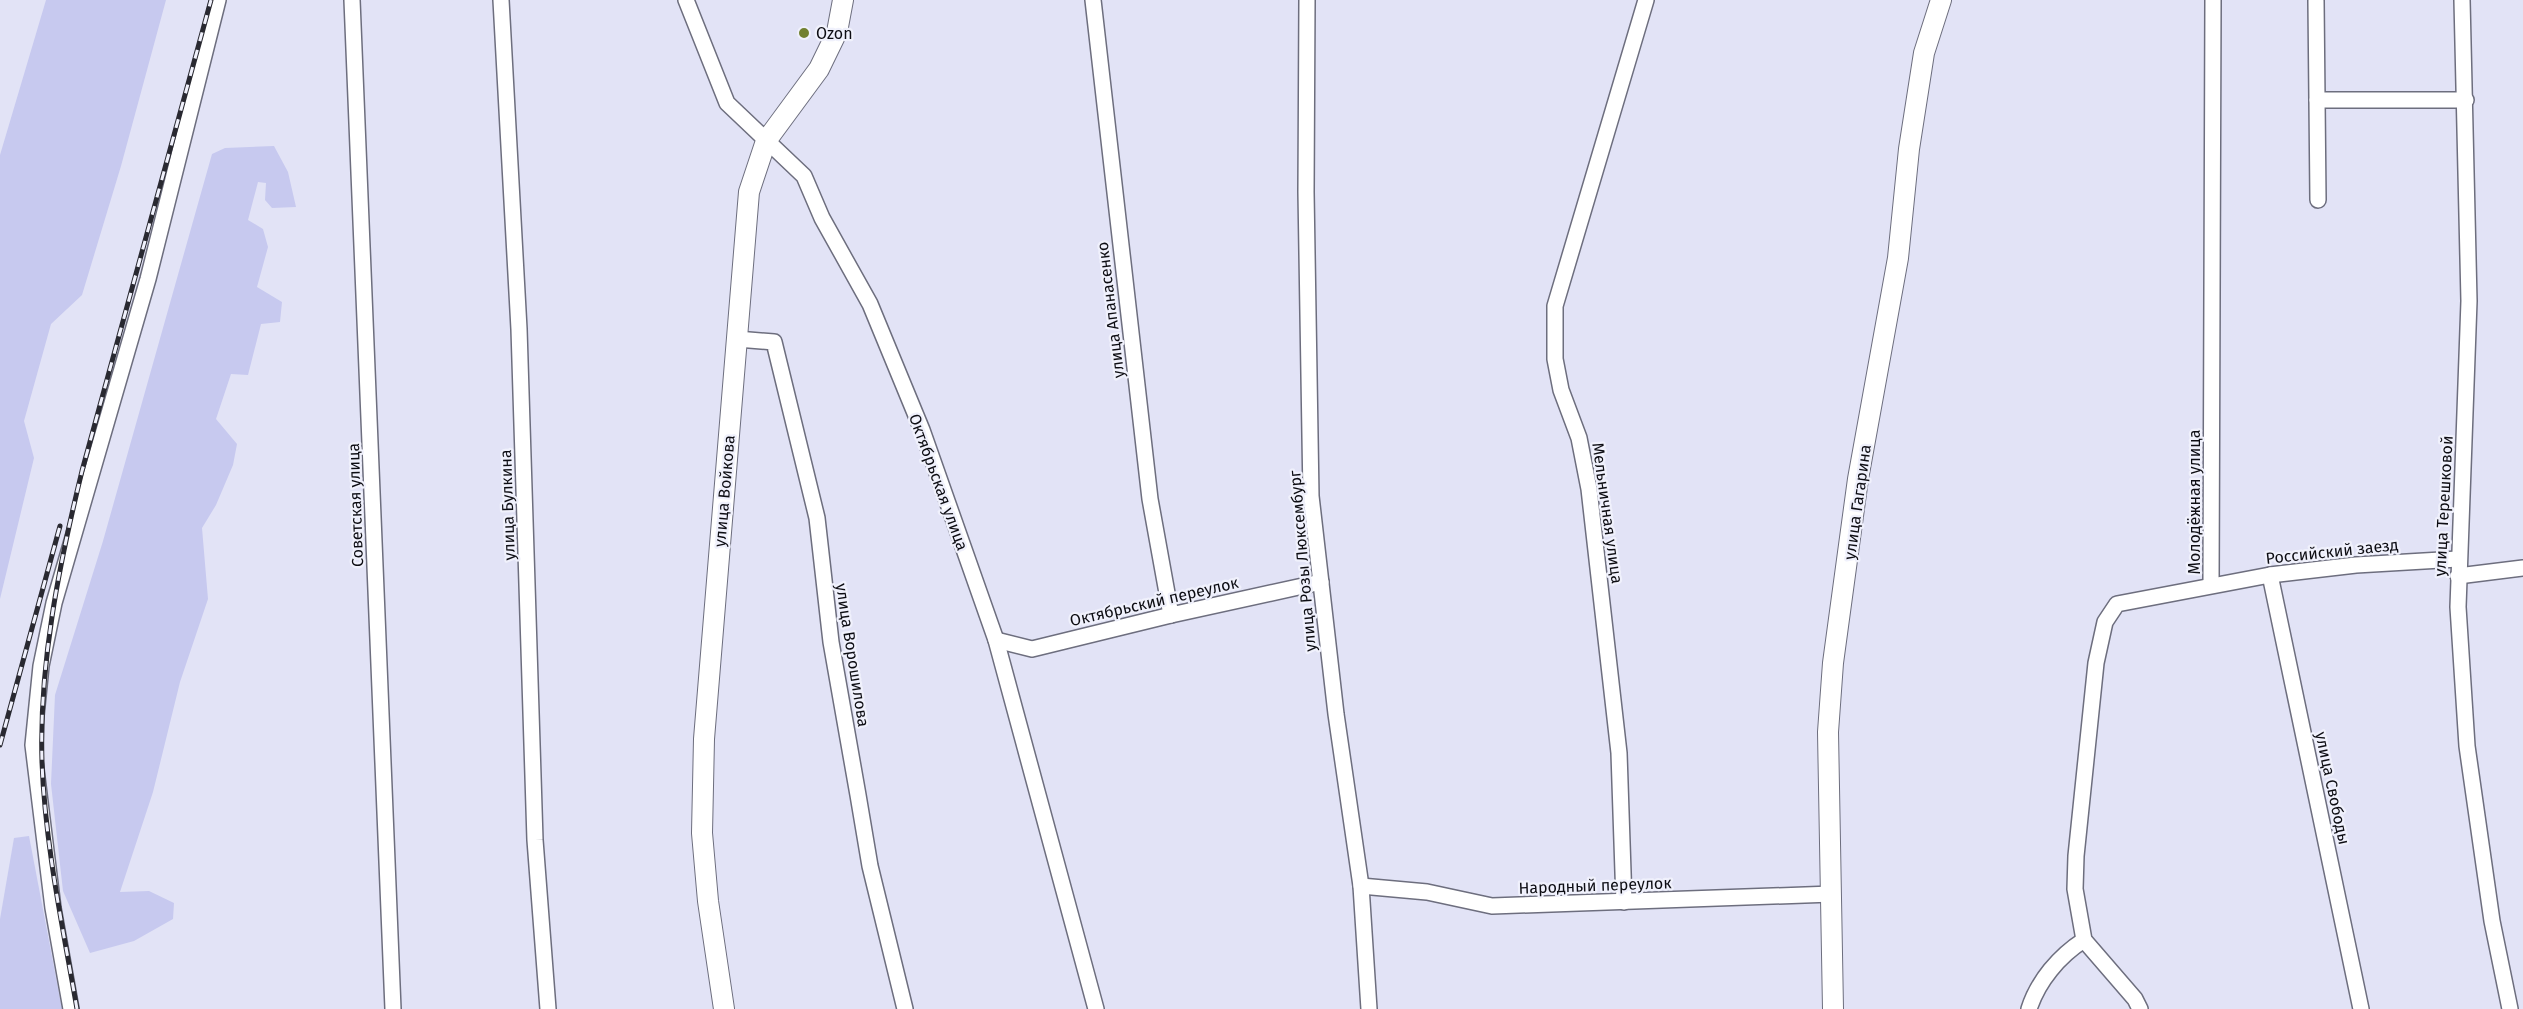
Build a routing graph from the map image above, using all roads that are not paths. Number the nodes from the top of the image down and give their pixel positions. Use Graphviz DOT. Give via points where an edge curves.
graph roads {
  1 [pos="218,0"];
  2 [pos="352,0"];
  3 [pos="501,0"];
  4 [pos="686,0"];
  5 [pos="843,0"];
  6 [pos="1093,0"];
  7 [pos="1307,0"];
  8 [pos="1646,0"];
  9 [pos="1941,0"];
  10 [pos="2213,0"];
  11 [pos="2462,0"];
  12 [pos="2316,1"];
  13 [pos="2317,100"];
  14 [pos="2466,100"];
  15 [pos="766,141"];
  16 [pos="2318,200"];
  17 [pos="737,339"];
  18 [pos="2458,559"];
  19 [pos="2523,568"];
  20 [pos="2270,575"];
  21 [pos="2458,576"];
  22 [pos="1322,582"];
  23 [pos="2211,585"];
  24 [pos="1171,615"];
  25 [pos="996,640"];
  26 [pos="1361,886"];
  27 [pos="1832,894"];
  28 [pos="1624,902"];
  29 [pos="2084,940"];
  30 [pos="72,1009"];
  31 [pos="393,1009"];
  32 [pos="548,1009"];
  33 [pos="724,1009"];
  34 [pos="905,1009"];
  35 [pos="1096,1009"];
  36 [pos="1369,1009"];
  37 [pos="1833,1009"];
  38 [pos="2029,1009"];
  39 [pos="2140,1009"];
  40 [pos="2361,1009"];
  41 [pos="2510,1009"];
  1 -- 30 [label="street" via="148,279 54,603 41,666 33,745 53,908"];
  2 -- 31 [label="street, Советская улица"];
  3 -- 32 [label="street, улица Булкина" via="519,328 536,840"];
  4 -- 15 [label="street" via="727,103"];
  5 -- 15 [label="main road" via="837,32 819,69"];
  6 -- 24 [label="street, улица Апанасенко" via="1150,499"];
  7 -- 22 [label="street, улица Розы Люксембург" via="1311,485"];
  8 -- 28 [label="street, Мельничная улица" via="1555,306 1555,359 1561,390 1579,438 1589,489 1617,730"];
  9 -- 27 [label="main road, улица Гагарина" via="1924,53 1898,258 1858,479 1833,663 1828,732"];
  10 -- 23 [label="street, Молодёжная улица"];
  11 -- 14 [label="street, улица Терешковой"];
  12 -- 13 [label="street"];
  13 -- 14 [label="street"];
  13 -- 16 [label="street"];
  14 -- 18 [label="street, улица Терешковой" via="2469,301"];
  15 -- 17 [label="main road, улица Войкова" via="749,192"];
  15 -- 25 [label="street, Октябрьская улица" via="804,176 822,218 870,304 922,430"];
  17 -- 33 [label="main road, улица Войкова" via="704,739 702,821 708,901"];
  17 -- 34 [label="street, улица Ворошилова" via="774,342 817,518 831,642 868,856"];
  18 -- 20 [label="street, Российский заезд"];
  18 -- 21 [label="street, улица Терешковой"];
  19 -- 21 [label="street"];
  20 -- 23 [label="street, Российский заезд"];
  20 -- 40 [label="street, улица Свободы"];
  21 -- 41 [label="street, улица Терешковой" via="2467,746 2492,921"];
  22 -- 24 [label="street, Октябрьский переулок"];
  22 -- 26 [label="street, улица Розы Люксембург"];
  23 -- 29 [label="street, Молодёжная улица" via="2117,604 2105,622 2096,663 2076,856 2075,889"];
  24 -- 25 [label="street, Октябрьский переулок" via="1032,649"];
  25 -- 35 [label="street, Октябрьская улица"];
  26 -- 28 [label="street, Народный переулок" via="1427,892 1492,906"];
  26 -- 36 [label="street, улица Розы Люксембург"];
  27 -- 28 [label="street, Народный переулок"];
  27 -- 37 [label="main road, улица Гагарина"];
  29 -- 38 [label="street" via="2048,972"];
  29 -- 39 [label="street"];
}
